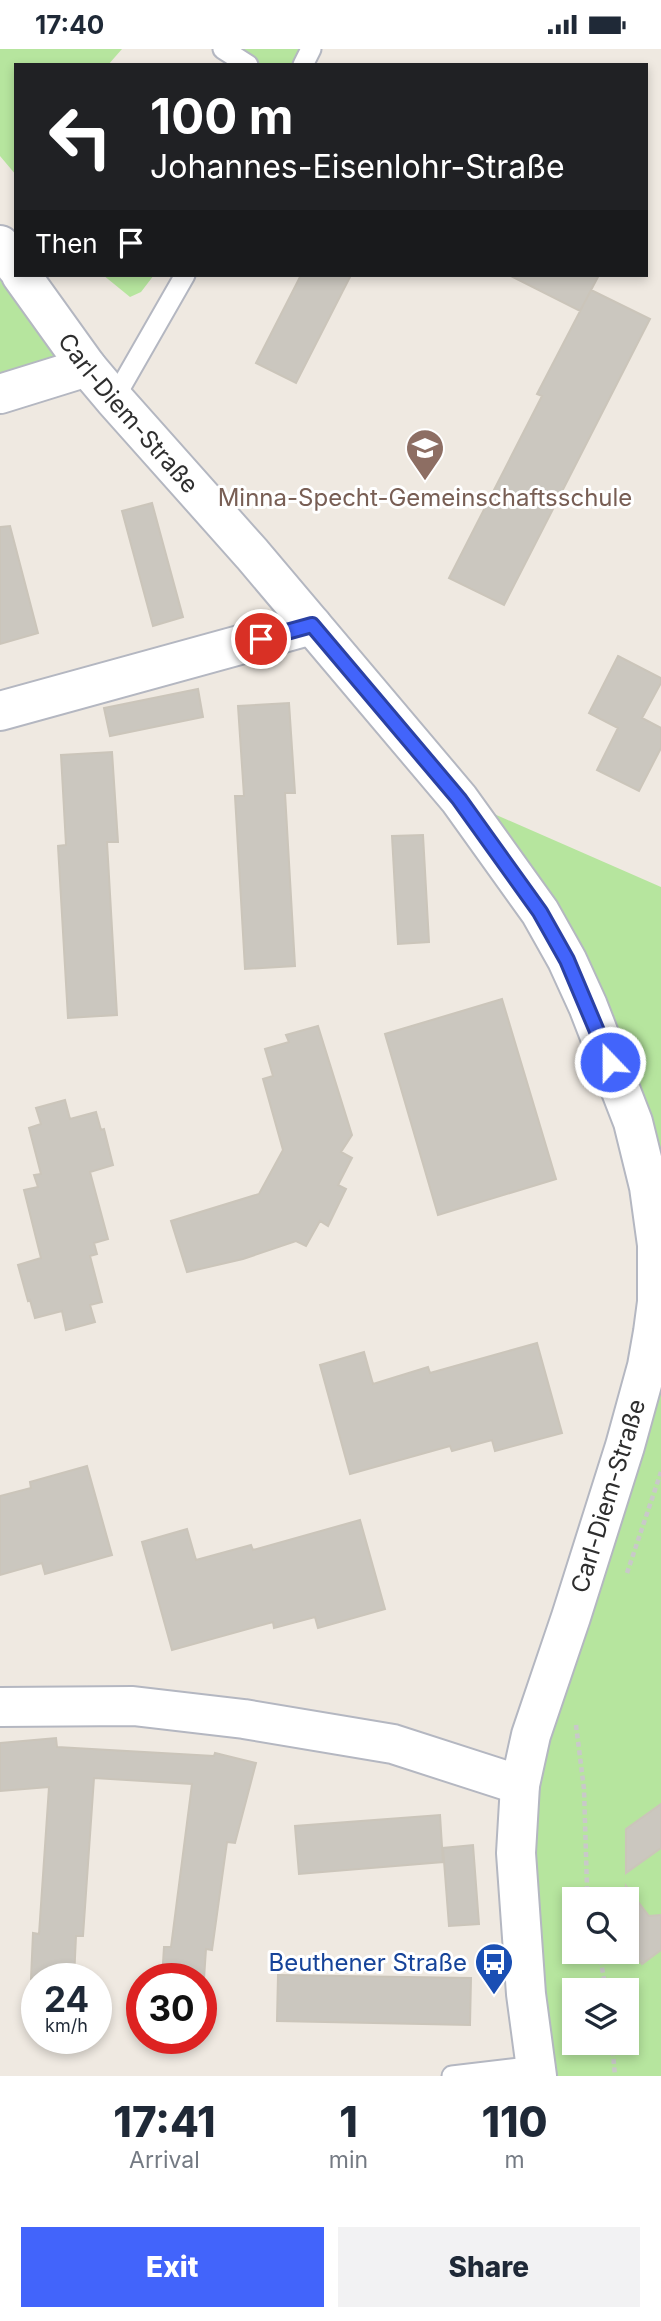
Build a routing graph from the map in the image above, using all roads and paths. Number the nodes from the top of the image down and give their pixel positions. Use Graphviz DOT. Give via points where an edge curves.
graph roads {
  1 [pos="223,49"];
  2 [pos="245,63"];
  3 [pos="0,245"];
  4 [pos="14,264"];
  5 [pos="23,277"];
  6 [pos="184,277"];
  7 [pos="87,367"];
  8 [pos="0,394"];
  9 [pos="114,399"];
  10 [pos="312,625"];
  11 [pos="0,711"];
  12 [pos="661,1472"];
  13 [pos="623,1584"];
  14 [pos="0,1707"];
  15 [pos="574,1712"];
  16 [pos="520,1785"];
  17 [pos="588,1887"];
  18 [pos="613,2055"];
  19 [pos="537,2071"];
  20 [pos="452,2076"];
  21 [pos="615,2076"];
  1 -- 2 [label="lane"];
  3 -- 4 [label="street"];
  5 -- 7 [label="street, Carl-Diem-Straße"];
  6 -- 9 [label="lane"];
  7 -- 8 [label="street"];
  7 -- 9 [label="street, Carl-Diem-Straße"];
  9 -- 10 [label="street, Carl-Diem-Straße"];
  10 -- 11 [label="street"];
  10 -- 16 [label="street, Carl-Diem-Straße" via="459,799 540,912 593,1017 633,1122 649,1187 657,1244 657,1302 647,1366 591,1556 531,1735"];
  12 -- 13 [label="path"];
  14 -- 16 [label="street" via="133,1706 244,1719 393,1744"];
  15 -- 17 [label="path" via="584,1789"];
  16 -- 19 [label="street, Carl-Diem-Straße" via="516,1853 526,1994"];
  18 -- 21 [label="path"];
  19 -- 20 [label="lane"];
}
